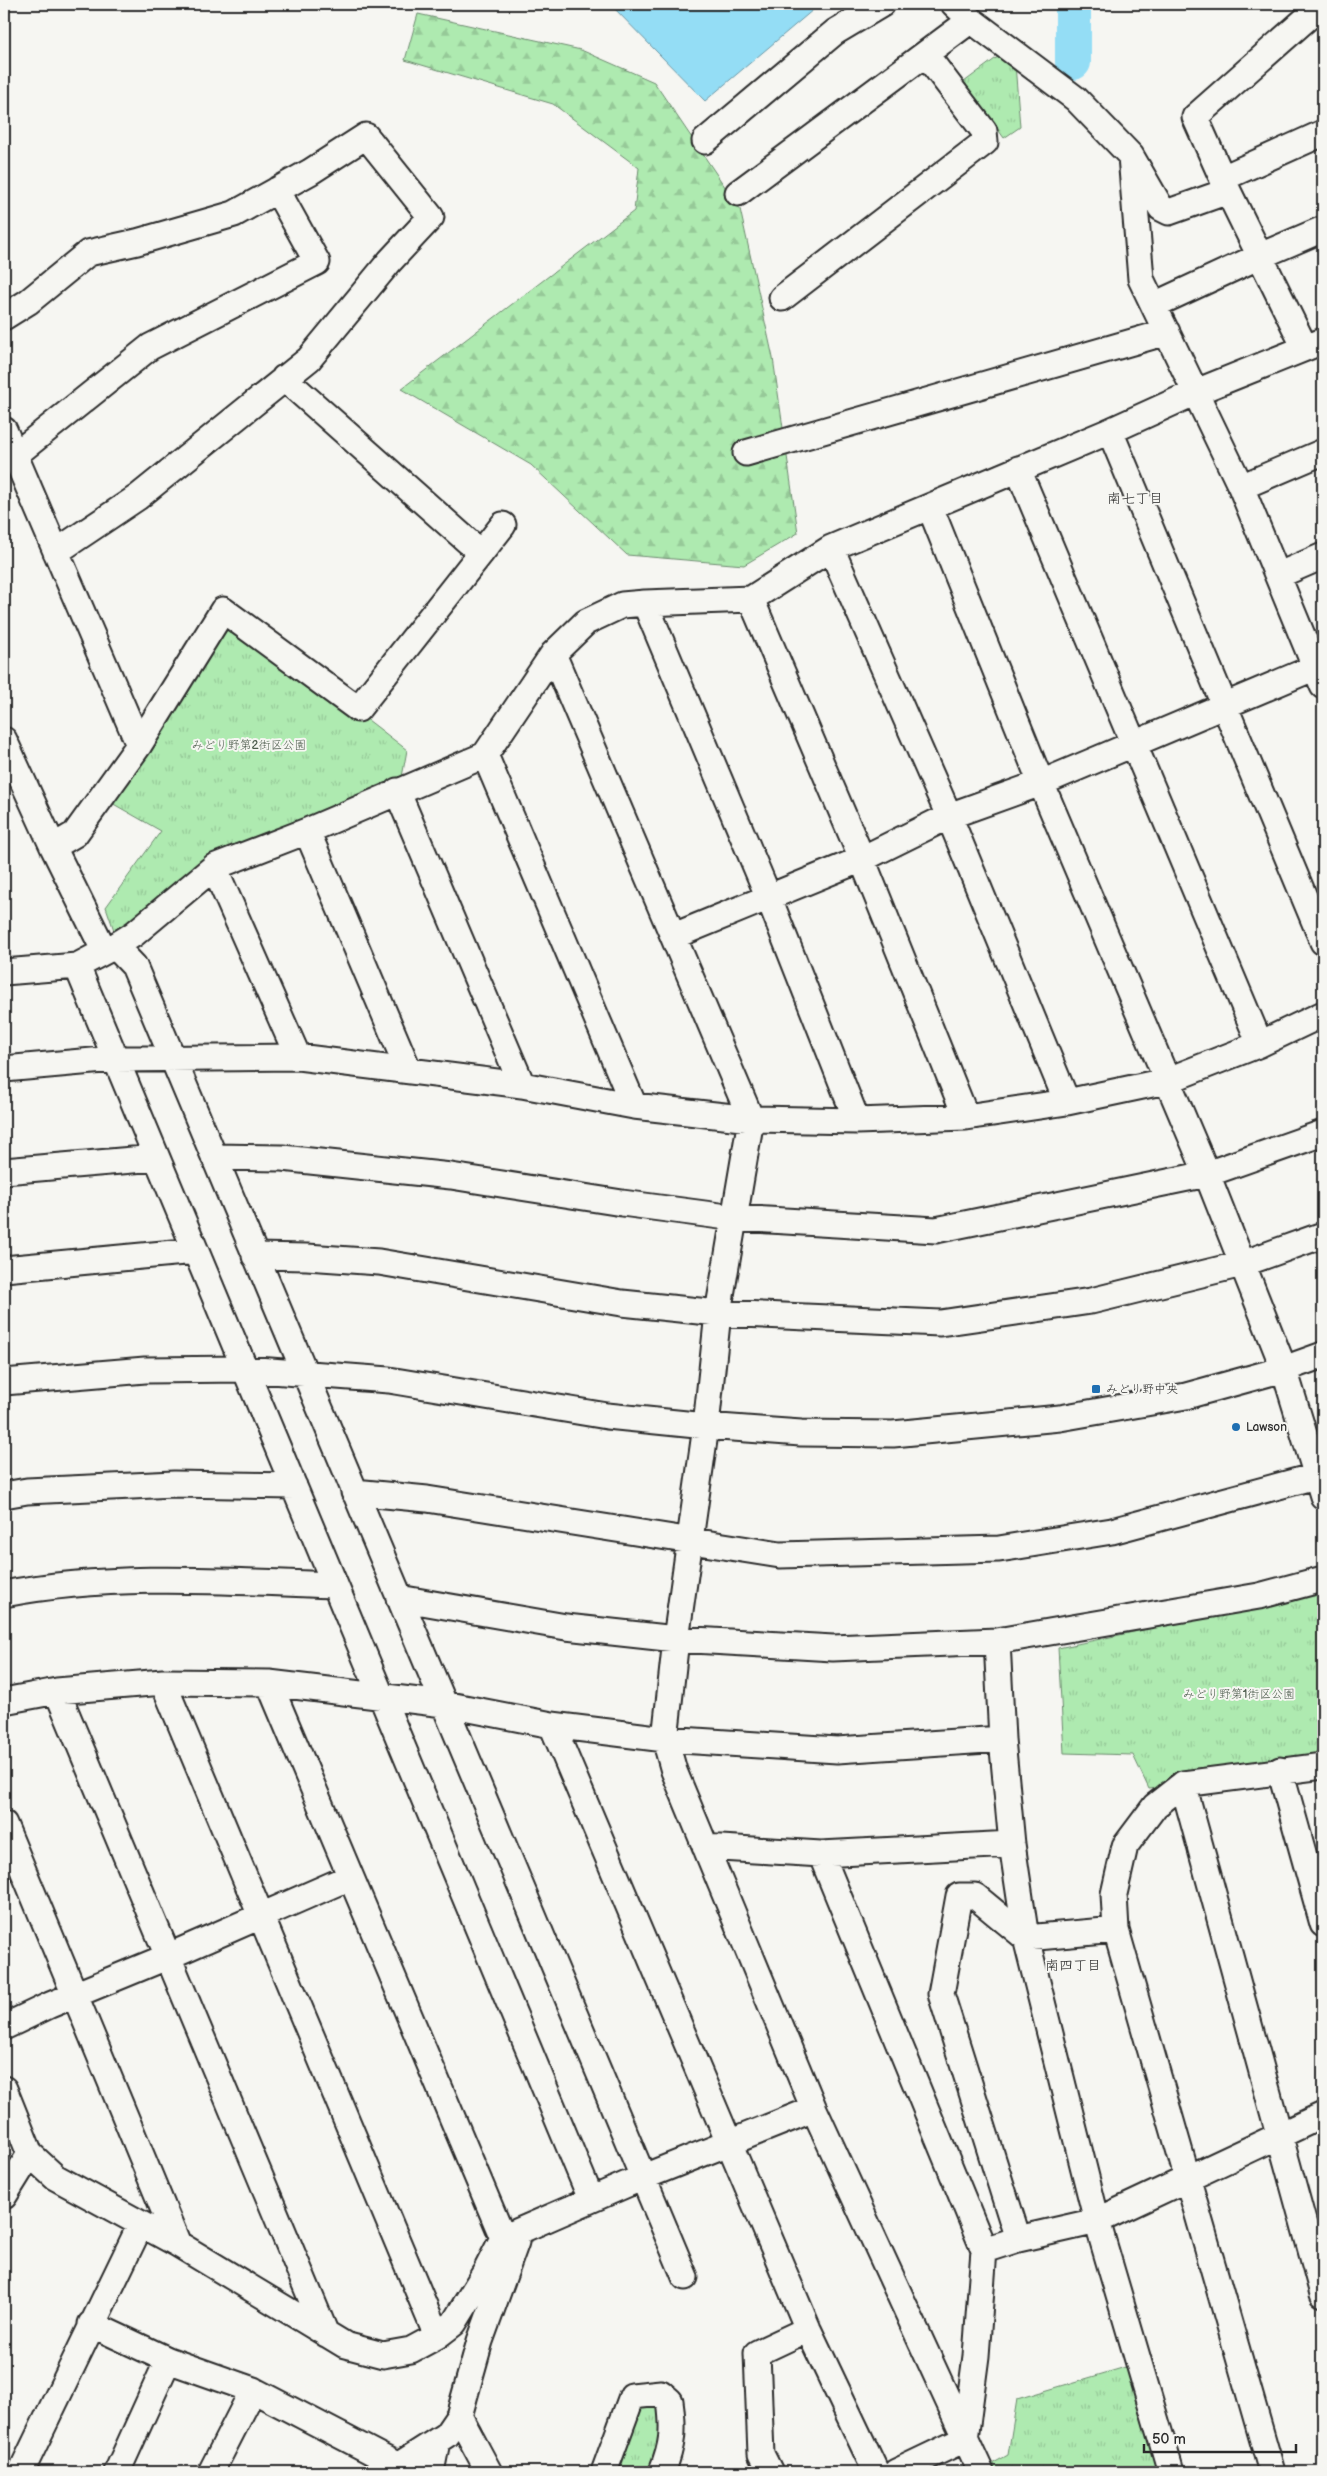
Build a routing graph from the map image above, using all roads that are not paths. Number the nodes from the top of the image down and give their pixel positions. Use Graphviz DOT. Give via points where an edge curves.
graph roads {
  1 [pos="882,4"];
  2 [pos="1323,4"];
  3 [pos="963,12"];
  4 [pos="926,55"];
  5 [pos="1323,134"];
  6 [pos="704,140"];
  7 [pos="1131,156"];
  8 [pos="1225,184"];
  9 [pos="277,190"];
  10 [pos="738,193"];
  11 [pos="1323,229"];
  12 [pos="1260,256"];
  13 [pos="782,298"];
  14 [pos="1154,305"];
  15 [pos="4,317"];
  16 [pos="1167,332"];
  17 [pos="1314,344"];
  18 [pos="284,378"];
  19 [pos="1196,392"];
  20 [pos="4,430"];
  21 [pos="1110,431"];
  22 [pos="1323,452"];
  23 [pos="746,453"];
  24 [pos="15,455"];
  25 [pos="1018,469"];
  26 [pos="1242,487"];
  27 [pos="930,507"];
  28 [pos="503,525"];
  29 [pos="831,548"];
  30 [pos="56,552"];
  31 [pos="481,553"];
  32 [pos="1323,556"];
  33 [pos="1279,575"];
  34 [pos="751,599"];
  35 [pos="646,603"];
  36 [pos="553,654"];
  37 [pos="1321,672"];
  38 [pos="1224,705"];
  39 [pos="1134,744"];
  40 [pos="139,745"];
  41 [pos="6,753"];
  42 [pos="485,755"];
  43 [pos="1041,783"];
  44 [pos="397,791"];
  45 [pos="949,816"];
  46 [pos="307,831"];
  47 [pos="53,848"];
  48 [pos="862,859"];
  49 [pos="214,867"];
  50 [pos="769,898"];
  51 [pos="674,936"];
  52 [pos="1323,942"];
  53 [pos="110,948"];
  54 [pos="77,966"];
  55 [pos="4,972"];
  56 [pos="1323,1014"];
  57 [pos="1260,1044"];
  58 [pos="298,1057"];
  59 [pos="172,1058"];
  60 [pos="115,1059"];
  61 [pos="4,1069"];
  62 [pos="408,1069"];
  63 [pos="1166,1081"];
  64 [pos="522,1085"];
  65 [pos="1066,1102"];
  66 [pos="634,1106"];
  67 [pos="966,1117"];
  68 [pos="751,1119"];
  69 [pos="856,1121"];
  70 [pos="1323,1132"];
  71 [pos="214,1157"];
  72 [pos="156,1158"];
  73 [pos="4,1171"];
  74 [pos="1207,1174"];
  75 [pos="735,1218"];
  76 [pos="1323,1235"];
  77 [pos="195,1251"];
  78 [pos="254,1256"];
  79 [pos="1242,1264"];
  80 [pos="4,1269"];
  81 [pos="718,1313"];
  82 [pos="1323,1355"];
  83 [pos="1284,1369"];
  84 [pos="245,1370"];
  85 [pos="305,1374"];
  86 [pos="4,1382"];
  87 [pos="706,1426"];
  88 [pos="1321,1482"];
  89 [pos="294,1486"];
  90 [pos="354,1492"];
  91 [pos="4,1495"];
  92 [pos="689,1541"];
  93 [pos="1323,1580"];
  94 [pos="335,1585"];
  95 [pos="4,1594"];
  96 [pos="399,1598"];
  97 [pos="676,1639"];
  98 [pos="997,1641"];
  99 [pos="163,1682"];
  100 [pos="269,1683"];
  101 [pos="57,1691"];
  102 [pos="380,1695"];
  103 [pos="4,1701"];
  104 [pos="444,1704"];
  105 [pos="552,1725"];
  106 [pos="665,1739"];
  107 [pos="1002,1739"];
  108 [pos="1323,1766"];
  109 [pos="1280,1770"];
  110 [pos="1183,1784"];
  111 [pos="4,1824"];
  112 [pos="1012,1844"];
  113 [pos="705,1847"];
  114 [pos="821,1854"];
  115 [pos="350,1877"];
  116 [pos="261,1915"];
  117 [pos="1323,1924"];
  118 [pos="1116,1930"];
  119 [pos="1026,1938"];
  120 [pos="169,1956"];
  121 [pos="74,1994"];
  122 [pos="4,2027"];
  123 [pos="4,2089"];
  124 [pos="814,2109"];
  125 [pos="1323,2116"];
  126 [pos="1279,2135"];
  127 [pos="728,2142"];
  128 [pos="30,2154"];
  129 [pos="641,2178"];
  130 [pos="1188,2178"];
  131 [pos="4,2196"];
  132 [pos="591,2199"];
  133 [pos="1097,2220"];
  134 [pos="140,2226"];
  135 [pos="511,2236"];
  136 [pos="1018,2239"];
  137 [pos="178,2244"];
  138 [pos="984,2250"];
  139 [pos="685,2277"];
  140 [pos="1323,2294"];
  141 [pos="91,2324"];
  142 [pos="808,2329"];
  143 [pos="326,2334"];
  144 [pos="437,2336"];
  145 [pos="168,2360"];
  146 [pos="253,2390"];
  147 [pos="459,2416"];
  148 [pos="965,2439"];
  149 [pos="437,2441"];
  150 [pos="393,2468"];
  151 [pos="21,2472"];
  152 [pos="117,2472"];
  153 [pos="211,2472"];
  154 [pos="431,2472"];
  155 [pos="489,2472"];
  156 [pos="604,2472"];
  157 [pos="662,2472"];
  158 [pos="770,2472"];
  159 [pos="876,2472"];
  160 [pos="896,2472"];
  161 [pos="981,2472"];
  162 [pos="1171,2472"];
  163 [pos="1272,2472"];
  1 -- 6 [label="street" via="835,32"];
  2 -- 8 [label="street" via="1195,117"];
  3 -- 4 [label="street"];
  3 -- 7 [label="street" via="1076,99"];
  4 -- 10 [label="street"];
  4 -- 13 [label="street" via="984,131 985,142"];
  5 -- 8 [label="street"];
  7 -- 8 [label="street" via="1161,208 1169,212"];
  7 -- 14 [label="street" via="1141,279"];
  8 -- 12 [label="street"];
  9 -- 15 [label="street" via="234,214 88,253 28,302"];
  9 -- 18 [label="street" via="366,136 431,218 390,261 309,359"];
  9 -- 24 [label="street" via="317,262 150,347"];
  11 -- 12 [label="street"];
  12 -- 14 [label="street"];
  12 -- 17 [label="street"];
  14 -- 16 [label="street"];
  16 -- 19 [label="street"];
  16 -- 23 [label="street"];
  17 -- 19 [label="street"];
  18 -- 30 [label="street" via="138,497"];
  18 -- 31 [label="street"];
  19 -- 21 [label="street"];
  19 -- 26 [label="street"];
  20 -- 24 [label="street"];
  21 -- 25 [label="street"];
  21 -- 38 [label="street"];
  22 -- 26 [label="street"];
  24 -- 30 [label="street"];
  25 -- 27 [label="street"];
  25 -- 39 [label="street"];
  26 -- 33 [label="street"];
  27 -- 29 [label="street"];
  27 -- 43 [label="street"];
  28 -- 31 [label="street"];
  29 -- 34 [label="street"];
  29 -- 45 [label="street"];
  30 -- 40 [label="street"];
  31 -- 40 [label="street" via="358,709 223,610"];
  32 -- 33 [label="street"];
  33 -- 37 [label="street"];
  34 -- 35 [label="street"];
  34 -- 48 [label="street"];
  35 -- 36 [label="street" via="622,606 586,622"];
  35 -- 50 [label="street"];
  36 -- 42 [label="street"];
  36 -- 51 [label="street"];
  37 -- 38 [label="street"];
  38 -- 39 [label="street"];
  38 -- 52 [label="street"];
  39 -- 43 [label="street"];
  39 -- 57 [label="street"];
  40 -- 47 [label="street" via="75,834"];
  41 -- 47 [label="street"];
  42 -- 44 [label="street"];
  42 -- 66 [label="street"];
  43 -- 45 [label="street"];
  43 -- 63 [label="street"];
  44 -- 46 [label="street"];
  44 -- 64 [label="street"];
  45 -- 48 [label="street"];
  45 -- 65 [label="street"];
  46 -- 49 [label="street"];
  46 -- 62 [label="street"];
  47 -- 53 [label="street"];
  48 -- 50 [label="street"];
  48 -- 67 [label="street"];
  49 -- 53 [label="street" via="134,934"];
  49 -- 58 [label="street"];
  50 -- 51 [label="street"];
  50 -- 69 [label="street"];
  51 -- 68 [label="street"];
  53 -- 54 [label="street"];
  53 -- 59 [label="street" via="134,966"];
  54 -- 55 [label="street"];
  54 -- 60 [label="street"];
  56 -- 57 [label="street"];
  57 -- 63 [label="street"];
  58 -- 59 [label="street"];
  58 -- 62 [label="street"];
  59 -- 60 [label="street"];
  59 -- 71 [label="street"];
  60 -- 61 [label="street"];
  60 -- 72 [label="street"];
  62 -- 64 [label="street"];
  63 -- 65 [label="street"];
  63 -- 74 [label="street"];
  64 -- 66 [label="street"];
  65 -- 67 [label="street"];
  66 -- 68 [label="street"];
  67 -- 69 [label="street"];
  68 -- 69 [label="street"];
  68 -- 75 [label="street"];
  70 -- 74 [label="street"];
  71 -- 75 [label="street" via="282,1158 451,1176"];
  71 -- 78 [label="street"];
  72 -- 73 [label="street"];
  72 -- 77 [label="street"];
  74 -- 75 [label="street" via="936,1230"];
  74 -- 79 [label="street"];
  75 -- 81 [label="street"];
  76 -- 79 [label="street"];
  77 -- 80 [label="street"];
  77 -- 84 [label="street"];
  78 -- 81 [label="street" via="379,1262 622,1303"];
  78 -- 85 [label="street"];
  79 -- 81 [label="street" via="1091,1301 940,1323"];
  79 -- 83 [label="street"];
  81 -- 87 [label="street"];
  82 -- 83 [label="street"];
  83 -- 87 [label="street" via="1186,1396 1060,1418 979,1427 884,1434 801,1433"];
  83 -- 88 [label="street"];
  84 -- 85 [label="street"];
  84 -- 86 [label="street" via="145,1370"];
  84 -- 89 [label="street"];
  85 -- 87 [label="street" via="389,1380 607,1416"];
  85 -- 90 [label="street"];
  87 -- 92 [label="street"];
  88 -- 92 [label="street" via="1112,1531 999,1549 780,1554"];
  89 -- 91 [label="street" via="174,1484 27,1491"];
  89 -- 94 [label="street"];
  90 -- 92 [label="street" via="427,1499"];
  90 -- 96 [label="street"];
  92 -- 97 [label="street"];
  93 -- 98 [label="street" via="1259,1596"];
  94 -- 95 [label="street" via="202,1579 126,1582"];
  94 -- 102 [label="street"];
  96 -- 97 [label="street" via="566,1627"];
  96 -- 104 [label="street"];
  97 -- 98 [label="street" via="833,1648"];
  97 -- 106 [label="street"];
  98 -- 107 [label="street"];
  99 -- 100 [label="street"];
  99 -- 101 [label="street"];
  99 -- 116 [label="street"];
  100 -- 102 [label="street"];
  100 -- 115 [label="street"];
  101 -- 103 [label="street"];
  101 -- 120 [label="street"];
  102 -- 104 [label="street"];
  102 -- 132 [label="street"];
  104 -- 105 [label="street"];
  104 -- 129 [label="street"];
  105 -- 106 [label="street"];
  105 -- 127 [label="street"];
  106 -- 107 [label="street" via="837,1750"];
  106 -- 113 [label="street" via="674,1771"];
  107 -- 112 [label="street"];
  108 -- 109 [label="street"];
  109 -- 110 [label="street"];
  109 -- 117 [label="street"];
  110 -- 118 [label="street" via="1155,1806 1125,1846 1114,1894"];
  110 -- 126 [label="street"];
  111 -- 121 [label="street"];
  112 -- 114 [label="street"];
  112 -- 119 [label="street"];
  113 -- 114 [label="street"];
  113 -- 124 [label="street"];
  114 -- 138 [label="street"];
  115 -- 116 [label="street"];
  115 -- 135 [label="street"];
  116 -- 120 [label="street"];
  116 -- 144 [label="street"];
  118 -- 119 [label="street"];
  118 -- 130 [label="street"];
  119 -- 133 [label="street"];
  119 -- 136 [label="street" via="975,1896 959,1896 941,1994"];
  120 -- 121 [label="street"];
  120 -- 143 [label="street"];
  121 -- 122 [label="street"];
  121 -- 137 [label="street"];
  123 -- 128 [label="street"];
  124 -- 127 [label="street"];
  124 -- 148 [label="street"];
  125 -- 126 [label="street"];
  126 -- 130 [label="street"];
  126 -- 140 [label="street"];
  127 -- 129 [label="street"];
  127 -- 142 [label="street"];
  128 -- 131 [label="street"];
  128 -- 134 [label="street" via="55,2177"];
  129 -- 132 [label="street"];
  129 -- 139 [label="street"];
  130 -- 133 [label="street"];
  130 -- 163 [label="street"];
  132 -- 135 [label="street"];
  133 -- 136 [label="street"];
  133 -- 162 [label="street"];
  134 -- 137 [label="street"];
  134 -- 141 [label="street"];
  135 -- 144 [label="street" via="454,2323"];
  135 -- 147 [label="street"];
  136 -- 138 [label="street"];
  137 -- 143 [label="street"];
  138 -- 148 [label="street" via="976,2356"];
  141 -- 145 [label="street"];
  141 -- 151 [label="street"];
  142 -- 158 [label="street" via="757,2353 761,2454"];
  142 -- 159 [label="street"];
  143 -- 144 [label="street" via="345,2345 383,2355 411,2350"];
  145 -- 146 [label="street"];
  145 -- 152 [label="street"];
  146 -- 150 [label="street"];
  146 -- 153 [label="street"];
  147 -- 149 [label="street" via="446,2435"];
  147 -- 155 [label="street"];
  148 -- 160 [label="street"];
  148 -- 161 [label="street"];
  149 -- 150 [label="street"];
  149 -- 154 [label="street"];
  156 -- 157 [label="street" via="632,2396 661,2393 670,2401 674,2429 672,2448"];
}
